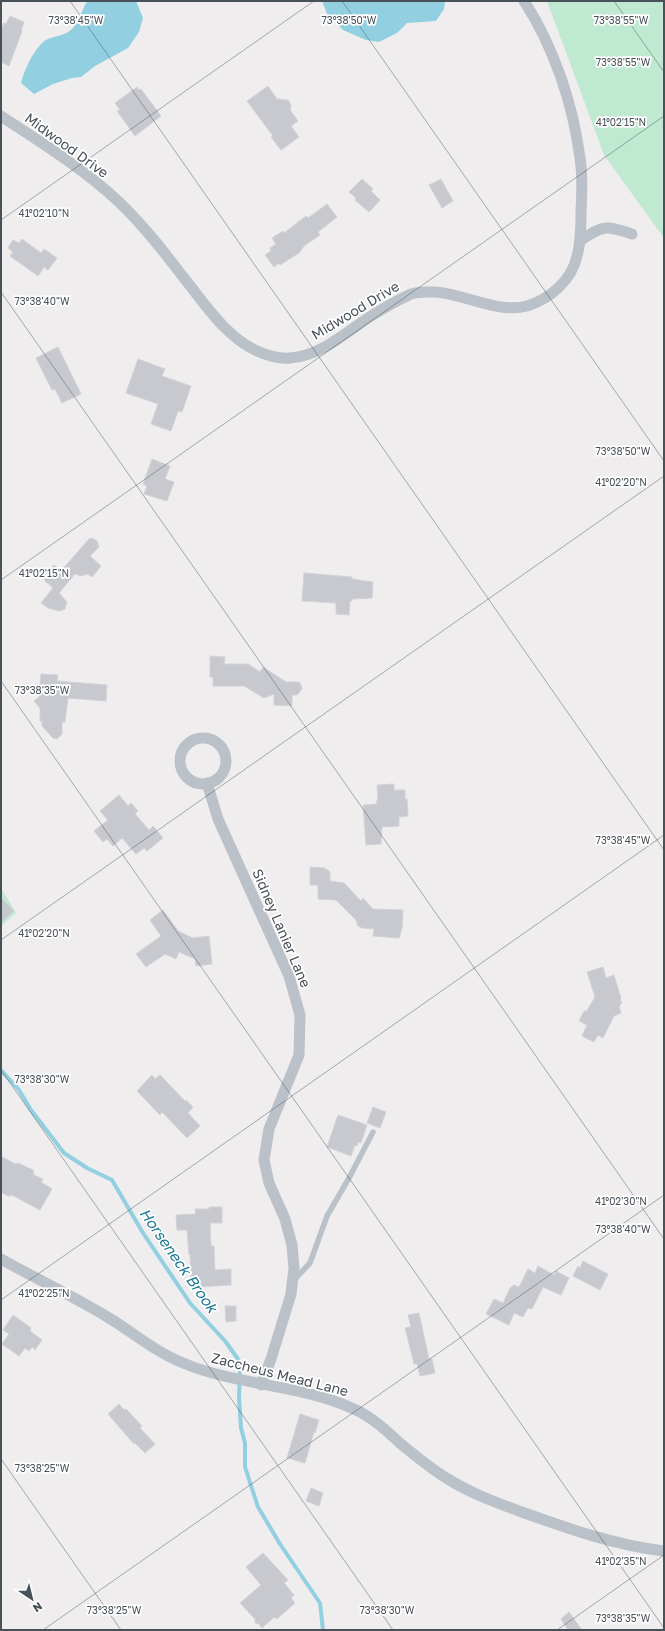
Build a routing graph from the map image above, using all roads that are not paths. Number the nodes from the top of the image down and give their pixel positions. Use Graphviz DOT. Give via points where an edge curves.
graph roads {
  1 [pos="524,1"];
  2 [pos="1,116"];
  3 [pos="632,234"];
  4 [pos="580,241"];
  5 [pos="207,783"];
  6 [pos="373,1132"];
  7 [pos="1,1259"];
  8 [pos="292,1282"];
  9 [pos="256,1384"];
  10 [pos="664,1552"];
  1 -- 4 [label="street, Midwood Drive" via="553,56 571,111 582,181"];
  2 -- 4 [label="street, Midwood Drive" via="80,169 120,204 155,240 223,325 240,341 271,356 289,358 313,353 338,340 394,302 415,293 450,293 500,307 529,305 559,288 577,258"];
  3 -- 4 [label="street" via="610,227 602,228"];
  5 -- 5 [label="street" via="217,779 222,773 226,765 225,755 213,740 198,738 188,744 182,752 180,764 191,781"];
  5 -- 8 [label="street, Sidney Lanier Lane" via="218,819 289,976 300,1016 299,1055 269,1129 264,1160 269,1183 285,1219 292,1245"];
  6 -- 8 [label="lane" via="327,1216 310,1263"];
  7 -- 9 [label="street, Zaccheus Mead Lane" via="114,1321 152,1348 182,1363"];
  8 -- 9 [label="street, Sidney Lanier Lane" via="291,1294 271,1359"];
  9 -- 10 [label="street, Zaccheus Mead Lane" via="317,1396 354,1409 371,1418 419,1459 449,1480 480,1496 593,1536"];
}
